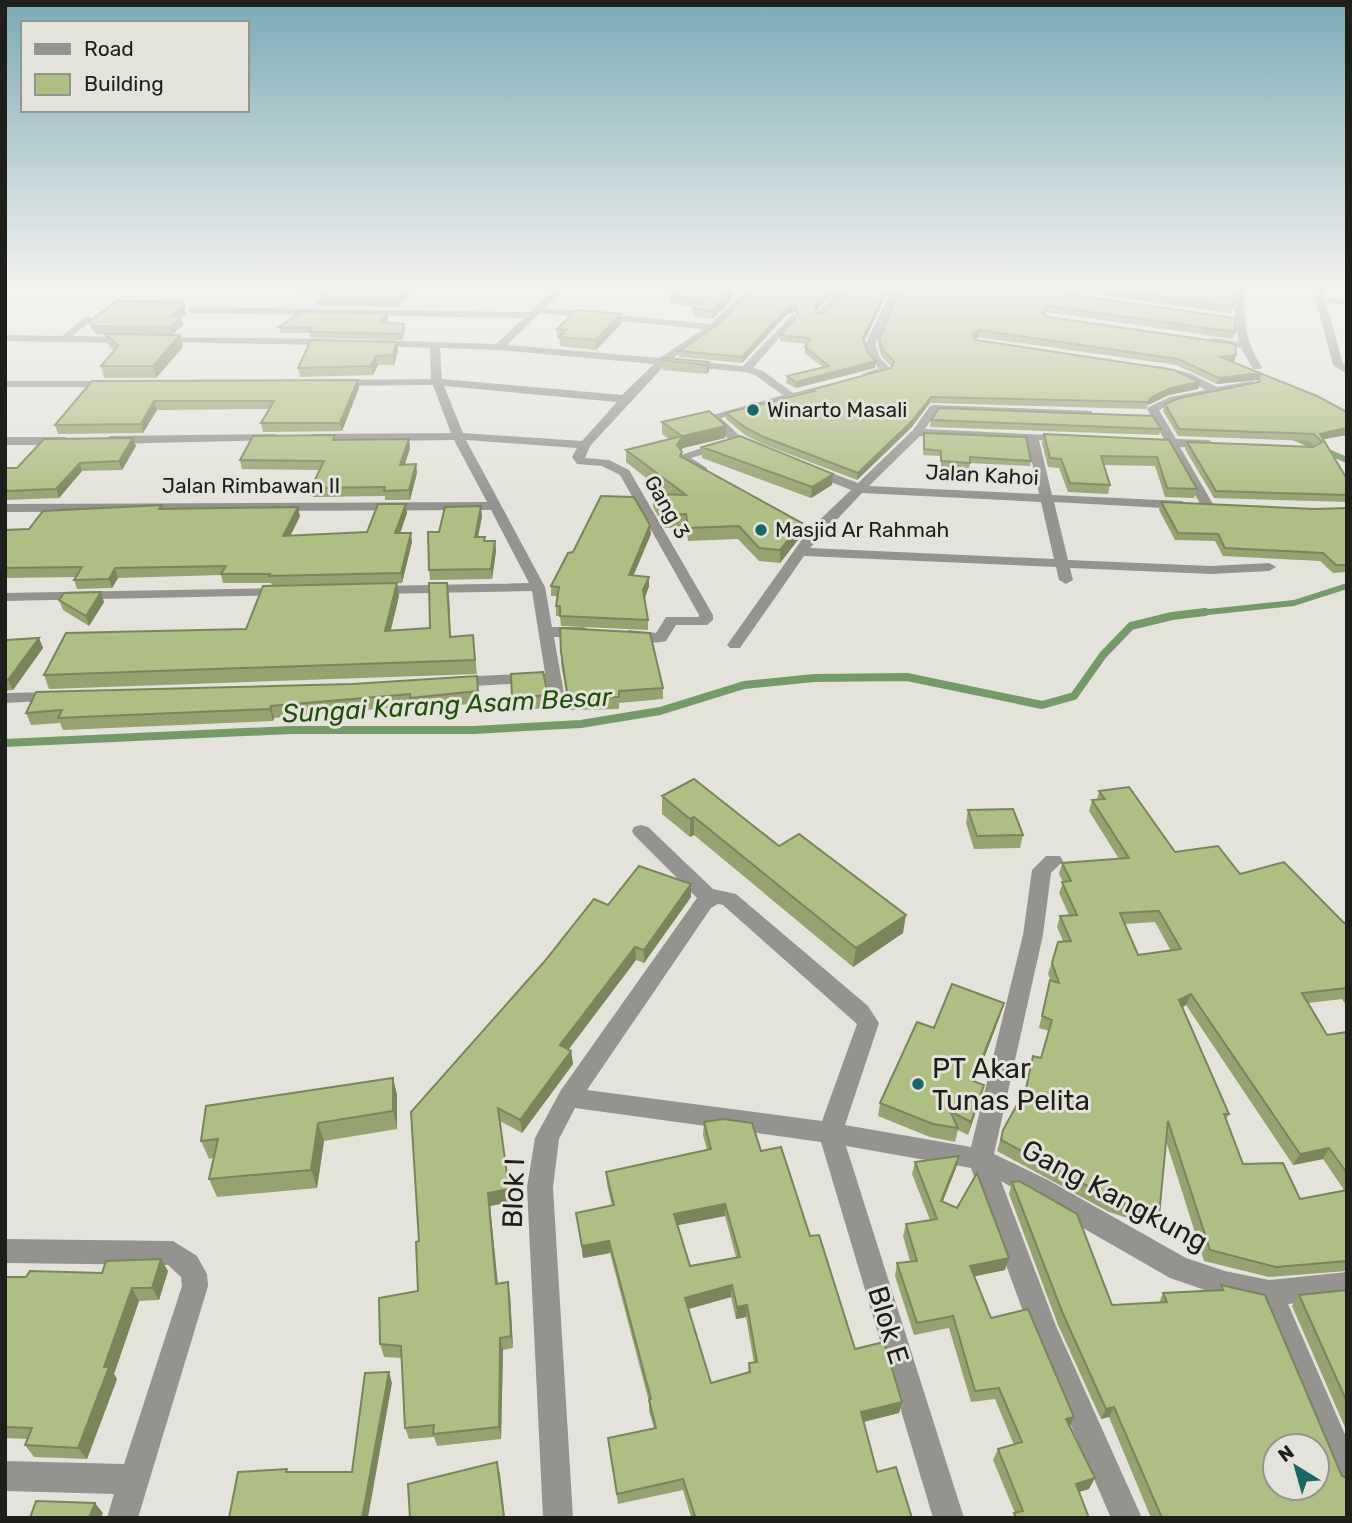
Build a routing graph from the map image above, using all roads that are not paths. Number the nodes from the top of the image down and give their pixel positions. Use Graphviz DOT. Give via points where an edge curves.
graph roads {
  1 [pos="436,360"];
  2 [pos="652,360"];
  3 [pos="754,360"];
  4 [pos="876,360"];
  5 [pos="1253,360"];
  6 [pos="663,361"];
  7 [pos="1257,367"];
  8 [pos="1152,368"];
  9 [pos="746,369"];
  10 [pos="858,378"];
  11 [pos="845,382"];
  12 [pos="326,383"];
  13 [pos="437,383"];
  14 [pos="5,384"];
  15 [pos="131,384"];
  16 [pos="1252,384"];
  17 [pos="1213,389"];
  18 [pos="792,397"];
  19 [pos="625,399"];
  20 [pos="1101,414"];
  21 [pos="917,432"];
  22 [pos="458,436"];
  23 [pos="1032,436"];
  24 [pos="1083,439"];
  25 [pos="101,440"];
  26 [pos="742,440"];
  27 [pos="5,441"];
  28 [pos="74,441"];
  29 [pos="1134,441"];
  30 [pos="1172,443"];
  31 [pos="1221,444"];
  32 [pos="585,445"];
  33 [pos="772,454"];
  34 [pos="804,467"];
  35 [pos="710,475"];
  36 [pos="861,489"];
  37 [pos="1046,499"];
  38 [pos="496,506"];
  39 [pos="5,508"];
  40 [pos="799,552"];
  41 [pos="1063,564"];
  42 [pos="1269,568"];
  43 [pos="1066,580"];
  44 [pos="538,587"];
  45 [pos="360,591"];
  46 [pos="291,592"];
  47 [pos="11,597"];
  48 [pos="5,615"];
  49 [pos="544,632"];
  50 [pos="596,633"];
  51 [pos="618,634"];
  52 [pos="735,645"];
  53 [pos="552,677"];
  54 [pos="441,683"];
  55 [pos="75,696"];
  56 [pos="5,698"];
  57 [pos="558,705"];
  58 [pos="641,831"];
  59 [pos="1053,861"];
  60 [pos="720,899"];
  61 [pos="569,1097"];
  62 [pos="830,1133"];
  63 [pos="980,1159"];
  64 [pos="5,1251"];
  65 [pos="1347,1285"];
  66 [pos="1269,1293"];
  67 [pos="1347,1474"];
  68 [pos="5,1476"];
  69 [pos="134,1479"];
  70 [pos="122,1518"];
  71 [pos="558,1518"];
  72 [pos="949,1518"];
  73 [pos="1127,1518"];
  1 -- 13 [label="street"];
  2 -- 6 [label="street"];
  3 -- 9 [label="street"];
  4 -- 10 [label="street" via="884,371"];
  5 -- 7 [label="street"];
  6 -- 9 [label="street"];
  6 -- 19 [label="street"];
  8 -- 17 [label="street" via="1176,371"];
  9 -- 18 [label="street"];
  11 -- 18 [label="street"];
  12 -- 13 [label="street"];
  13 -- 19 [label="street"];
  13 -- 22 [label="street"];
  14 -- 15 [label="street"];
  16 -- 17 [label="street"];
  17 -- 30 [label="street" via="1174,398 1150,414"];
  18 -- 26 [label="street" via="715,416 715,421"];
  19 -- 32 [label="street"];
  20 -- 21 [label="street" via="938,407"];
  21 -- 23 [label="street"];
  21 -- 36 [label="street"];
  22 -- 25 [label="street"];
  22 -- 32 [label="street"];
  22 -- 38 [label="street"];
  23 -- 24 [label="street"];
  23 -- 37 [label="street"];
  26 -- 33 [label="street"];
  26 -- 35 [label="street" via="684,456"];
  27 -- 28 [label="street"];
  29 -- 30 [label="street"];
  30 -- 31 [label="street"];
  30 -- 37 [label="street, Jalan Kahoi" via="1214,506"];
  32 -- 51 [label="street, Gang 3" via="578,457 581,461 605,463 625,473 706,615 702,622 671,620 662,638"];
  34 -- 36 [label="street, Jalan Kahoi"];
  36 -- 37 [label="street, Jalan Kahoi"];
  36 -- 40 [label="street" via="807,531"];
  37 -- 41 [label="street"];
  38 -- 39 [label="street, Jalan Rimbawan II"];
  38 -- 44 [label="street"];
  40 -- 41 [label="street"];
  40 -- 52 [label="street"];
  41 -- 42 [label="street"];
  41 -- 43 [label="street"];
  44 -- 45 [label="street"];
  44 -- 49 [label="street"];
  46 -- 47 [label="street"];
  47 -- 48 [label="street"];
  49 -- 50 [label="street"];
  49 -- 53 [label="street"];
  53 -- 54 [label="street"];
  53 -- 57 [label="street"];
  55 -- 56 [label="street"];
  58 -- 60 [label="street"];
  59 -- 63 [label="street" via="1042,870 1033,935"];
  60 -- 61 [label="street, Blok I" via="704,903"];
  60 -- 62 [label="street" via="868,1023"];
  61 -- 62 [label="street, Gang Kangkung"];
  61 -- 71 [label="street, Blok I" via="547,1138 540,1187"];
  62 -- 63 [label="street, Gang Kangkung"];
  62 -- 72 [label="street, Blok E"];
  63 -- 66 [label="street, Gang Kangkung" via="1180,1269"];
  63 -- 73 [label="street" via="1044,1331"];
  64 -- 69 [label="street" via="173,1253 194,1274 195,1286"];
  65 -- 66 [label="street, Gang Kangkung"];
  66 -- 67 [label="street"];
  68 -- 69 [label="street"];
  69 -- 70 [label="street"];
}
